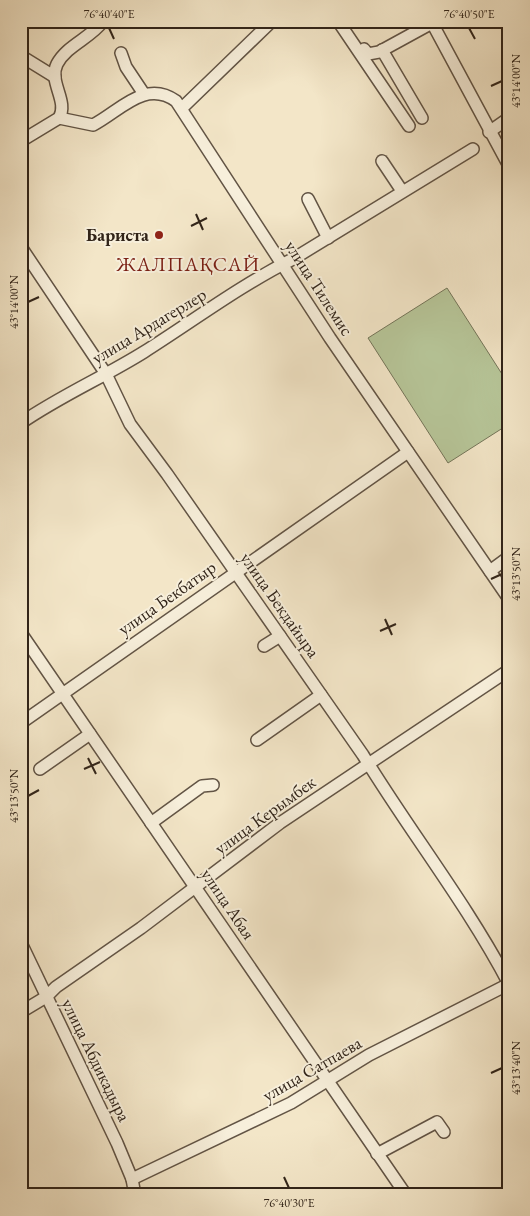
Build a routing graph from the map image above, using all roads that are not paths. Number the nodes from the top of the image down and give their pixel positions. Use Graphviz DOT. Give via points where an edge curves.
graph roads {
  1 [pos="103,21"];
  2 [pos="272,21"];
  3 [pos="338,21"];
  4 [pos="432,22"];
  5 [pos="364,50"];
  6 [pos="382,50"];
  7 [pos="121,53"];
  8 [pos="21,56"];
  9 [pos="55,77"];
  10 [pos="144,94"];
  11 [pos="182,108"];
  12 [pos="60,118"];
  13 [pos="422,118"];
  14 [pos="509,118"];
  15 [pos="409,126"];
  16 [pos="489,132"];
  17 [pos="21,141"];
  18 [pos="473,149"];
  19 [pos="382,161"];
  20 [pos="509,166"];
  21 [pos="402,191"];
  22 [pos="308,199"];
  23 [pos="328,238"];
  24 [pos="21,247"];
  25 [pos="282,264"];
  26 [pos="106,374"];
  27 [pos="21,423"];
  28 [pos="408,452"];
  29 [pos="509,557"];
  30 [pos="490,571"];
  31 [pos="234,572"];
  32 [pos="509,598"];
  33 [pos="21,633"];
  34 [pos="280,636"];
  35 [pos="264,646"];
  36 [pos="509,670"];
  37 [pos="62,693"];
  38 [pos="321,695"];
  39 [pos="21,723"];
  40 [pos="90,734"];
  41 [pos="257,740"];
  42 [pos="369,765"];
  43 [pos="40,768"];
  44 [pos="213,785"];
  45 [pos="151,823"];
  46 [pos="196,888"];
  47 [pos="21,943"];
  48 [pos="509,984"];
  49 [pos="46,997"];
  50 [pos="21,1012"];
  51 [pos="326,1082"];
  52 [pos="444,1132"];
  53 [pos="377,1154"];
  54 [pos="132,1180"];
  55 [pos="135,1195"];
  56 [pos="406,1195"];
  1 -- 9 [label="street" via="66,53 57,64"];
  2 -- 11 [label="street"];
  3 -- 15 [label="street"];
  4 -- 6 [label="street"];
  4 -- 16 [label="street"];
  5 -- 6 [label="street" via="368,54"];
  6 -- 13 [label="street"];
  7 -- 10 [label="street"];
  8 -- 9 [label="street"];
  9 -- 12 [label="street" via="62,108"];
  10 -- 11 [label="street, улица Тилемис" via="161,93"];
  10 -- 12 [label="street" via="93,125"];
  11 -- 25 [label="street, улица Тилемис"];
  12 -- 17 [label="street"];
  14 -- 16 [label="street"];
  16 -- 20 [label="street"];
  18 -- 21 [label="street, улица Ардагерлер"];
  19 -- 21 [label="street"];
  21 -- 23 [label="street, улица Ардагерлер"];
  22 -- 23 [label="street"];
  23 -- 25 [label="street, улица Ардагерлер"];
  24 -- 26 [label="street, улица Бекдайыра"];
  25 -- 26 [label="street, улица Ардагерлер"];
  25 -- 28 [label="street, улица Тилемис"];
  26 -- 27 [label="street, улица Ардагерлер" via="40,409"];
  26 -- 31 [label="street, улица Бекдайыра" via="130,424"];
  28 -- 30 [label="street, улица Тилемис"];
  28 -- 31 [label="street, улица Бекбатыр"];
  29 -- 30 [label="street"];
  30 -- 32 [label="street, улица Тилемис"];
  31 -- 34 [label="street, улица Бекдайыра"];
  31 -- 37 [label="street, улица Бекбатыр"];
  33 -- 37 [label="street, улица Абая"];
  34 -- 35 [label="street"];
  34 -- 38 [label="street, улица Бекдайыра"];
  36 -- 42 [label="street, улица Керымбек"];
  37 -- 39 [label="street, улица Бекбатыр"];
  37 -- 40 [label="street, улица Абая"];
  38 -- 41 [label="street"];
  38 -- 42 [label="street, улица Бекдайыра"];
  40 -- 43 [label="street"];
  40 -- 45 [label="street, улица Абая"];
  42 -- 46 [label="street, улица Керымбек" via="280,823"];
  42 -- 48 [label="street, улица Бекдайыра" via="472,920"];
  44 -- 45 [label="street" via="202,786"];
  45 -- 46 [label="street, улица Абая"];
  46 -- 49 [label="street, улица Керымбек"];
  46 -- 51 [label="street, улица Абая"];
  47 -- 49 [label="street, улица Абдикадыра"];
  48 -- 51 [label="street, улица Сатпаева" via="369,1055"];
  49 -- 50 [label="street, улица Керымбек"];
  49 -- 54 [label="street, улица Абдикадыра" via="80,1062"];
  51 -- 53 [label="street, улица Абая"];
  51 -- 54 [label="street, улица Сатпаева" via="261,1119"];
  52 -- 53 [label="street" via="437,1122"];
  53 -- 56 [label="street, улица Абая"];
  54 -- 55 [label="street, улица Абдикадыра"];
}
